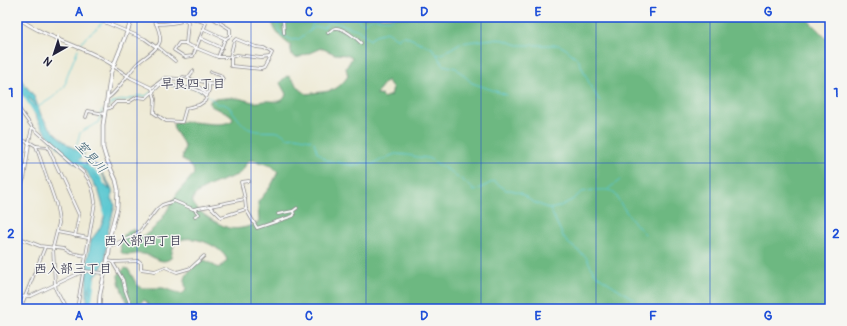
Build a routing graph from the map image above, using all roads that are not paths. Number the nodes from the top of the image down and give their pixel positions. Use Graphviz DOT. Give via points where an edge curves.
graph roads {
  1 [pos="18,17"];
  2 [pos="92,17"];
  3 [pos="133,17"];
  4 [pos="153,17"];
  5 [pos="292,17"];
  6 [pos="827,17"];
  7 [pos="193,18"];
  8 [pos="278,18"];
  9 [pos="283,18"];
  10 [pos="214,20"];
  11 [pos="156,24"];
  12 [pos="204,29"];
  13 [pos="127,31"];
  14 [pos="284,33"];
  15 [pos="328,33"];
  16 [pos="830,33"];
  17 [pos="200,38"];
  18 [pos="226,38"];
  19 [pos="186,43"];
  20 [pos="361,43"];
  21 [pos="156,47"];
  22 [pos="196,48"];
  23 [pos="222,48"];
  24 [pos="218,57"];
  25 [pos="231,57"];
  26 [pos="270,57"];
  27 [pos="175,61"];
  28 [pos="113,65"];
  29 [pos="193,71"];
  30 [pos="211,72"];
  31 [pos="127,75"];
  32 [pos="188,78"];
  33 [pos="191,80"];
  34 [pos="209,84"];
  35 [pos="152,88"];
  36 [pos="153,93"];
  37 [pos="206,94"];
  38 [pos="107,98"];
  39 [pos="17,106"];
  40 [pos="106,108"];
  41 [pos="102,113"];
  42 [pos="86,117"];
  43 [pos="32,127"];
  44 [pos="17,139"];
  45 [pos="29,142"];
  46 [pos="36,146"];
  47 [pos="17,164"];
  48 [pos="26,169"];
  49 [pos="249,181"];
  50 [pos="17,192"];
  51 [pos="245,199"];
  52 [pos="210,206"];
  53 [pos="297,208"];
  54 [pos="194,209"];
  55 [pos="246,209"];
  56 [pos="293,211"];
  57 [pos="278,214"];
  58 [pos="195,216"];
  59 [pos="56,232"];
  60 [pos="75,236"];
  61 [pos="17,237"];
  62 [pos="88,238"];
  63 [pos="110,246"];
  64 [pos="45,247"];
  65 [pos="53,247"];
  66 [pos="86,256"];
  67 [pos="204,256"];
  68 [pos="108,261"];
  69 [pos="113,262"];
  70 [pos="83,272"];
  71 [pos="103,272"];
  72 [pos="55,284"];
  73 [pos="17,297"];
  74 [pos="24,297"];
  75 [pos="20,309"];
  76 [pos="66,309"];
  77 [pos="77,309"];
  78 [pos="98,309"];
  79 [pos="132,309"];
  1 -- 28 [label="street" via="41,31"];
  2 -- 13 [label="street"];
  3 -- 13 [label="main road"];
  4 -- 11 [label="street"];
  5 -- 9 [label="street"];
  6 -- 16 [label="street"];
  7 -- 12 [label="street" via="206,23"];
  8 -- 9 [label="street"];
  9 -- 14 [label="street"];
  10 -- 18 [label="street" via="228,26 230,36"];
  11 -- 19 [label="street" via="186,20"];
  11 -- 21 [label="street" via="160,39"];
  12 -- 17 [label="street"];
  12 -- 18 [label="street"];
  13 -- 21 [label="street"];
  13 -- 28 [label="main road"];
  15 -- 20 [label="street" via="338,28 351,34"];
  17 -- 22 [label="street"];
  17 -- 23 [label="street"];
  18 -- 23 [label="street"];
  19 -- 22 [label="street"];
  19 -- 22 [label="street" via="179,43 174,50 190,58"];
  21 -- 27 [label="street"];
  21 -- 31 [label="street"];
  22 -- 24 [label="street"];
  23 -- 24 [label="street"];
  24 -- 25 [label="street"];
  25 -- 26 [label="street"];
  25 -- 26 [label="street" via="231,66 261,69"];
  25 -- 26 [label="street" via="236,39 264,48 272,53"];
  28 -- 31 [label="street"];
  28 -- 38 [label="main road"];
  29 -- 32 [label="street"];
  30 -- 34 [label="street" via="223,79 218,85"];
  31 -- 35 [label="street"];
  31 -- 38 [label="street"];
  32 -- 33 [label="street"];
  32 -- 35 [label="street" via="165,78"];
  33 -- 34 [label="street"];
  33 -- 37 [label="street"];
  34 -- 37 [label="street"];
  35 -- 36 [label="street"];
  36 -- 37 [label="street" via="163,82 173,86 191,87"];
  36 -- 37 [label="street" via="154,113 166,121 175,122 182,122 186,108 202,103 206,99"];
  36 -- 40 [label="street" via="129,102 116,102"];
  38 -- 40 [label="main road"];
  39 -- 43 [label="street"];
  40 -- 41 [label="main road"];
  41 -- 42 [label="street" via="88,111"];
  41 -- 63 [label="main road" via="103,148 118,189"];
  43 -- 45 [label="street"];
  43 -- 62 [label="street" via="84,173 92,184 95,202"];
  44 -- 45 [label="street"];
  45 -- 46 [label="street"];
  45 -- 48 [label="street"];
  46 -- 59 [label="street" via="56,204 59,220"];
  46 -- 60 [label="street" via="48,147 79,215"];
  47 -- 48 [label="street"];
  48 -- 50 [label="street"];
  49 -- 51 [label="street" via="241,182"];
  51 -- 52 [label="street"];
  51 -- 55 [label="street"];
  52 -- 54 [label="street"];
  52 -- 55 [label="street" via="221,217"];
  53 -- 56 [label="street"];
  54 -- 58 [label="street" via="199,214"];
  54 -- 63 [label="street" via="174,201 162,205 140,231"];
  55 -- 56 [label="street" via="257,228 293,216"];
  56 -- 57 [label="street"];
  59 -- 60 [label="street"];
  59 -- 65 [label="street"];
  60 -- 62 [label="street"];
  61 -- 64 [label="street"];
  62 -- 66 [label="street"];
  63 -- 68 [label="main road"];
  64 -- 65 [label="street"];
  64 -- 74 [label="street"];
  65 -- 66 [label="street"];
  65 -- 72 [label="street"];
  66 -- 70 [label="street"];
  67 -- 69 [label="street" via="191,268 178,272 165,267 155,270 141,269 141,262"];
  68 -- 69 [label="street"];
  68 -- 71 [label="main road"];
  69 -- 79 [label="street" via="123,280"];
  70 -- 71 [label="street"];
  70 -- 72 [label="street"];
  70 -- 77 [label="street"];
  71 -- 78 [label="main road"];
  72 -- 74 [label="street"];
  72 -- 76 [label="street"];
  73 -- 74 [label="street"];
  74 -- 75 [label="street"];
}
